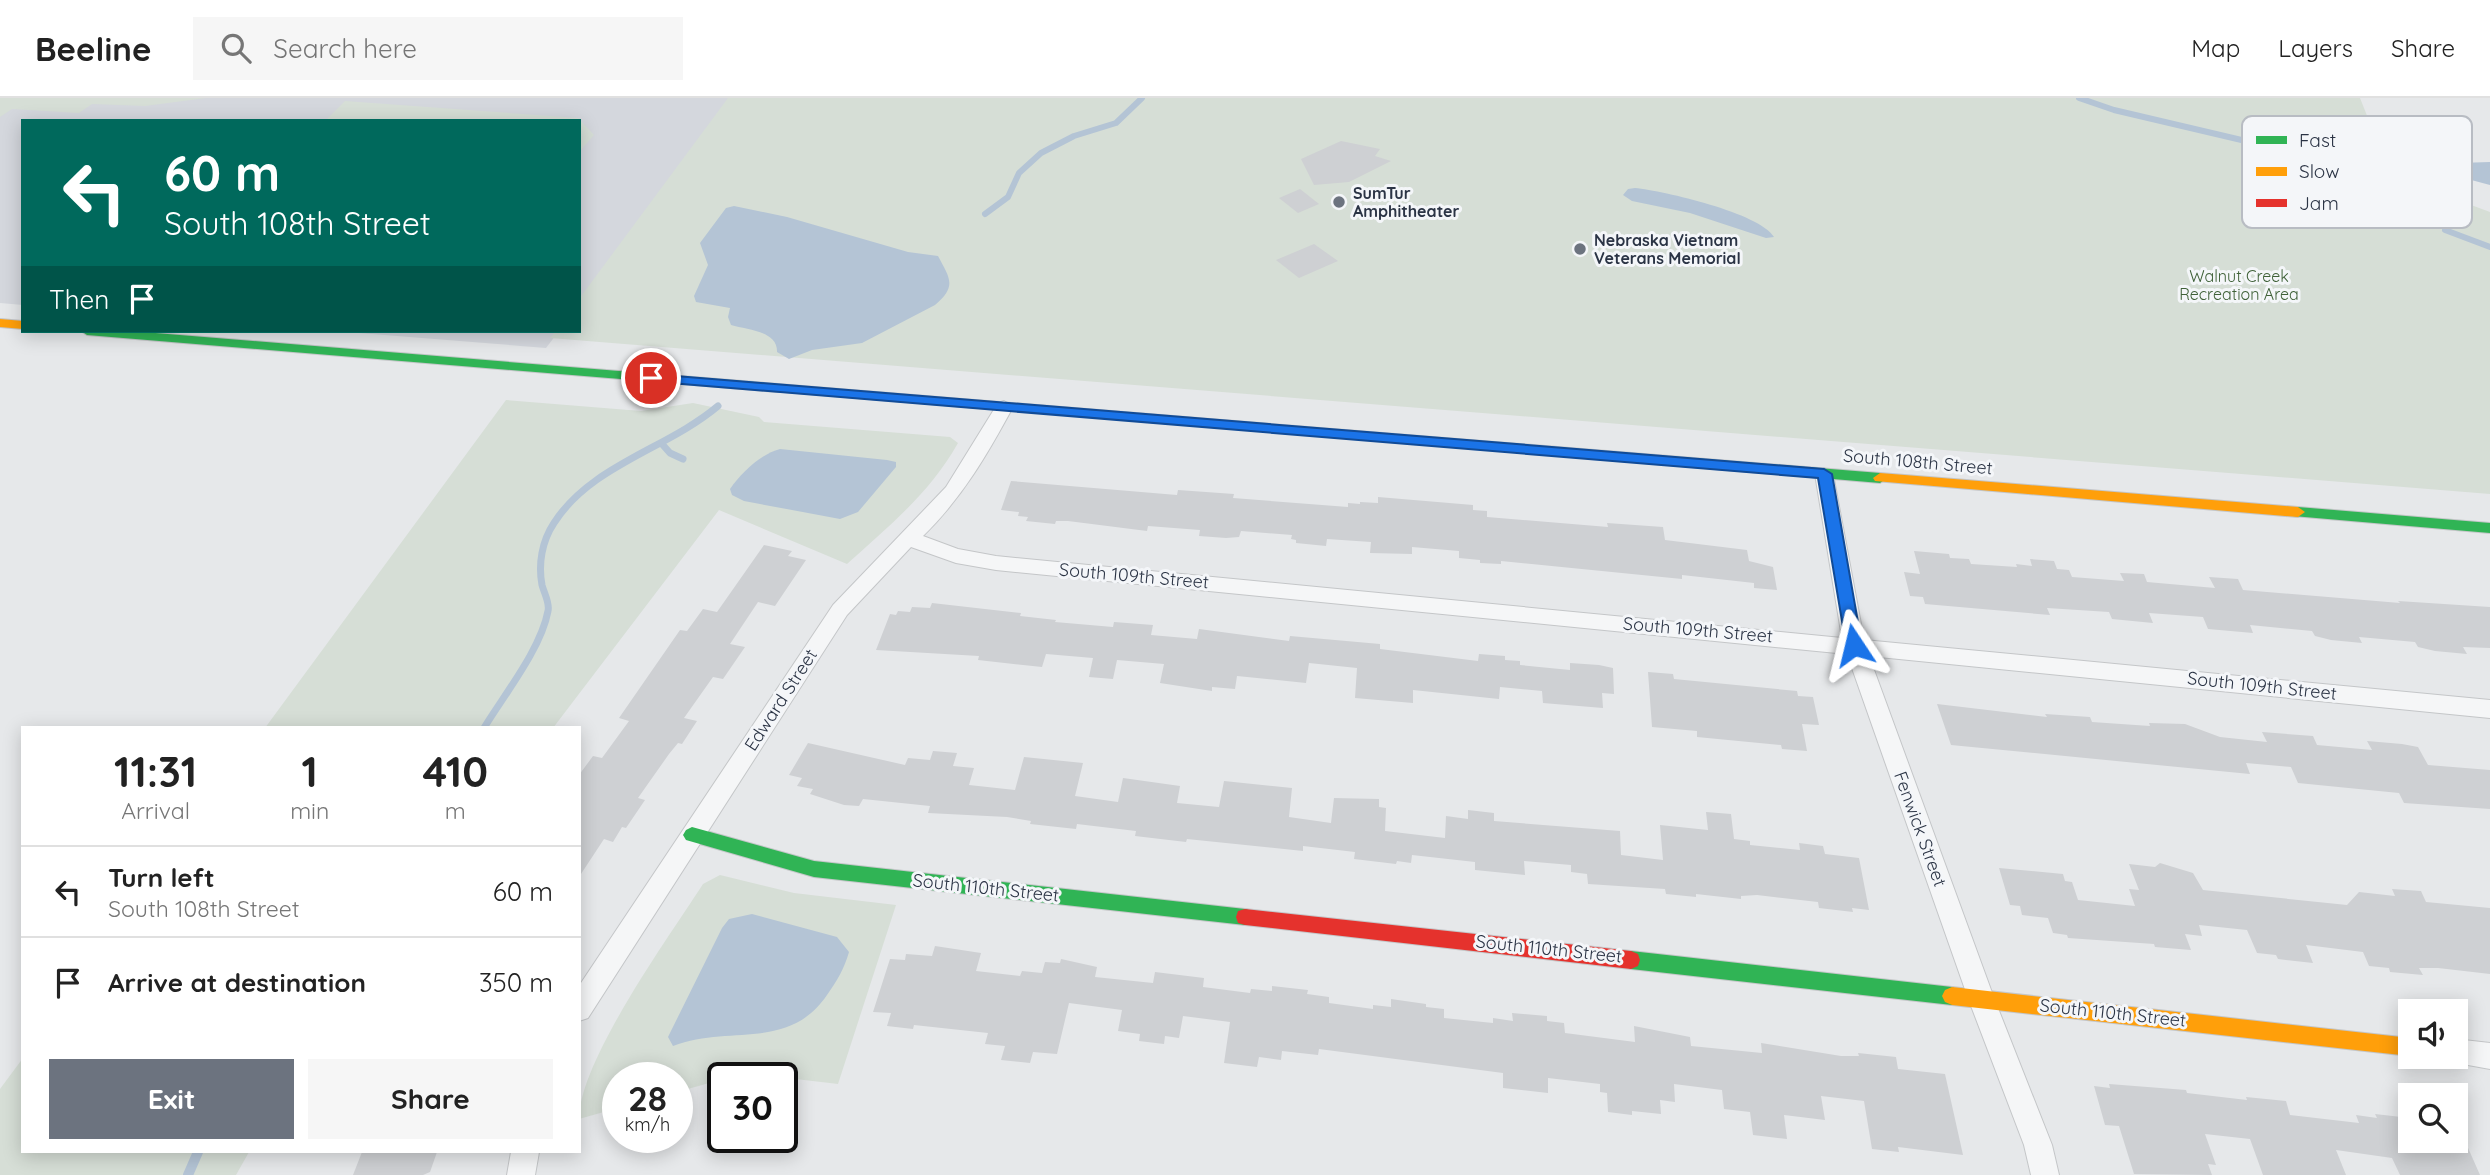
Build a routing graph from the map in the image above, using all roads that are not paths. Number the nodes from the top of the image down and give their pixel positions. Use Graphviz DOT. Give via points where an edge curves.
graph roads {
  1 [pos="0,323"];
  2 [pos="21,325"];
  3 [pos="111,333"];
  4 [pos="1004,407"];
  5 [pos="1824,474"];
  6 [pos="2490,528"];
  7 [pos="909,539"];
  8 [pos="1854,645"];
  9 [pos="2490,709"];
  10 [pos="692,835"];
  11 [pos="1980,998"];
  12 [pos="581,1006"];
  13 [pos="2398,1046"];
  14 [pos="2468,1053"];
  15 [pos="2490,1056"];
  16 [pos="525,1153"];
  17 [pos="521,1175"];
  18 [pos="2045,1175"];
  1 -- 2 [label="street"];
  3 -- 4 [label="street, South 108th Street"];
  4 -- 5 [label="street, South 108th Street"];
  4 -- 7 [label="street, Edward Street" via="966,475"];
  5 -- 6 [label="street, South 108th Street"];
  5 -- 8 [label="street, Fenwick Street"];
  7 -- 8 [label="street, South 109th Street" via="956,556 996,562"];
  7 -- 10 [label="street, Edward Street" via="840,610"];
  8 -- 9 [label="street, South 109th Street"];
  8 -- 11 [label="street, Fenwick Street"];
  10 -- 11 [label="street, South 110th Street" via="814,869"];
  10 -- 12 [label="street, Edward Street"];
  11 -- 13 [label="street, South 110th Street"];
  11 -- 18 [label="street, Fenwick Street" via="2038,1145"];
  14 -- 15 [label="street"];
  16 -- 17 [label="street"];
}
